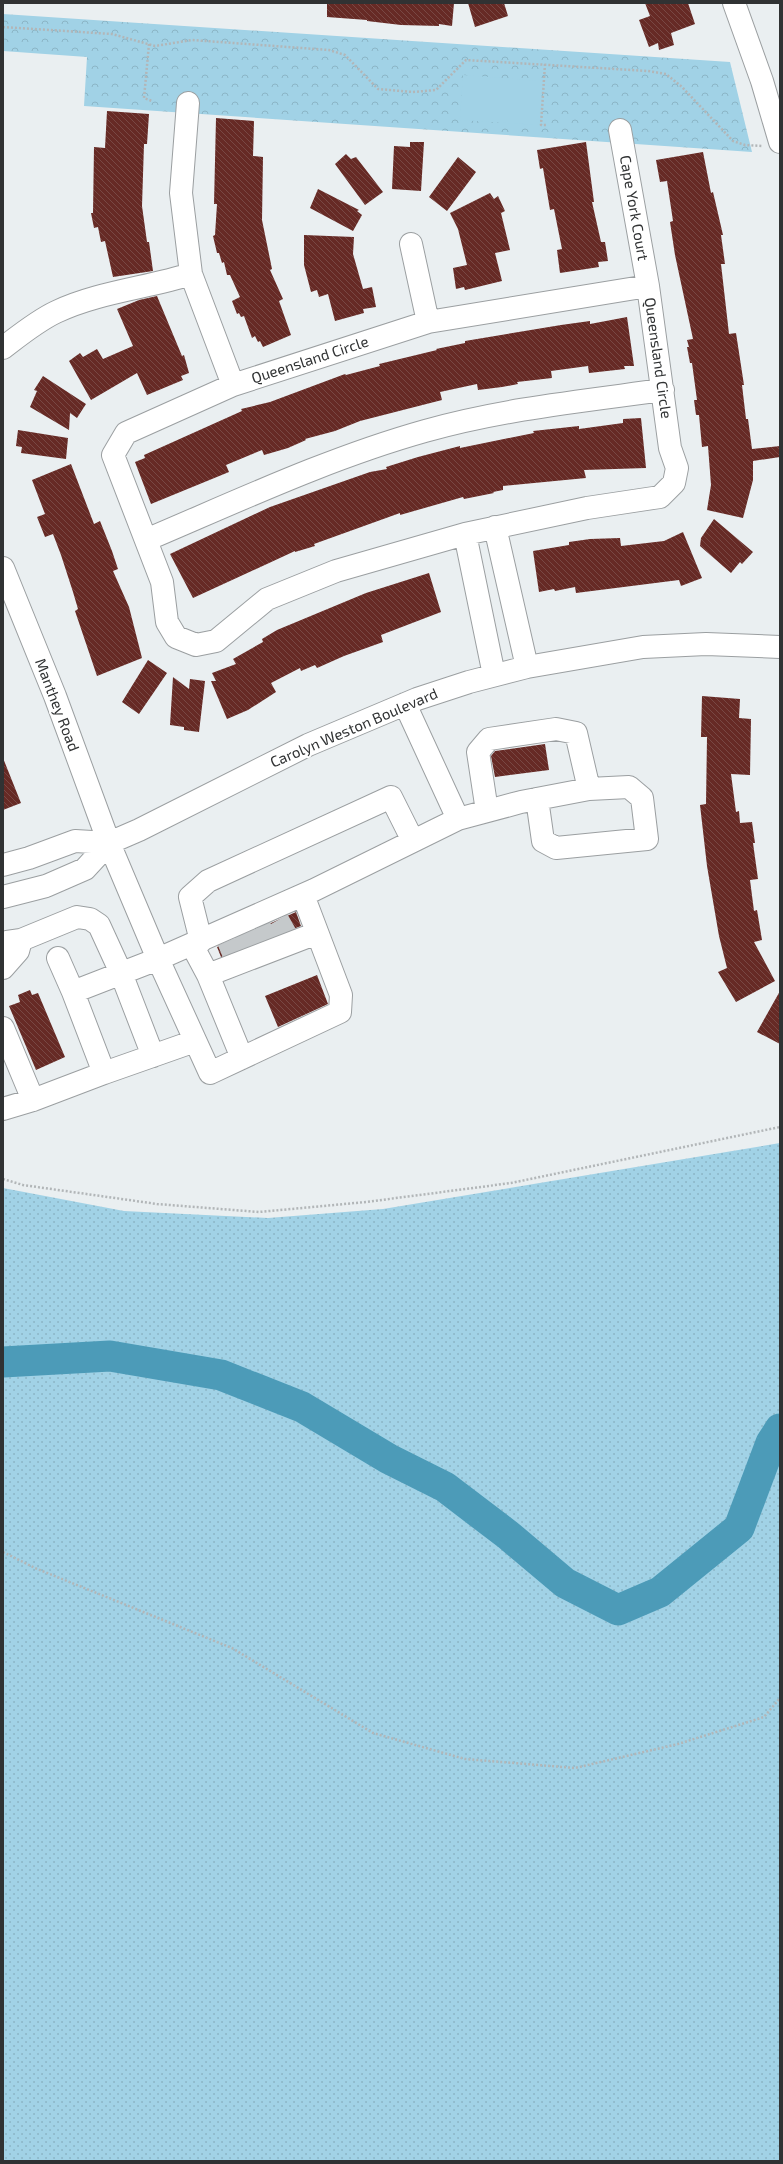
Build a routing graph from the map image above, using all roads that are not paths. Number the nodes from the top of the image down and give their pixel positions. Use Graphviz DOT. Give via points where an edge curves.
graph roads {
  1 [pos="734,3"];
  2 [pos="188,103"];
  3 [pos="620,130"];
  4 [pos="774,145"];
  5 [pos="411,244"];
  6 [pos="191,274"];
  7 [pos="648,286"];
  8 [pos="428,322"];
  9 [pos="3,348"];
  10 [pos="233,386"];
  11 [pos="662,390"];
  12 [pos="495,527"];
  13 [pos="465,534"];
  14 [pos="146,540"];
  15 [pos="3,568"];
  16 [pos="507,580"];
  17 [pos="476,587"];
  18 [pos="780,647"];
  19 [pos="527,668"];
  20 [pos="494,675"];
  21 [pos="405,704"];
  22 [pos="589,789"];
  23 [pos="537,799"];
  24 [pos="487,811"];
  25 [pos="458,819"];
  26 [pos="413,841"];
  27 [pos="109,843"];
  28 [pos="3,865"];
  29 [pos="303,895"];
  30 [pos="3,897"];
  31 [pos="317,933"];
  32 [pos="256,938"];
  33 [pos="196,943"];
  34 [pos="12,944"];
  35 [pos="58,958"];
  36 [pos="158,959"];
  37 [pos="3,968"];
  38 [pos="121,973"];
  39 [pos="208,975"];
  40 [pos="73,992"];
  41 [pos="3,1028"];
  42 [pos="195,1041"];
  43 [pos="153,1056"];
  44 [pos="242,1058"];
  45 [pos="104,1073"];
  46 [pos="33,1100"];
  47 [pos="3,1109"];
  1 -- 4 [label="street" via="762,81"];
  2 -- 6 [label="street" via="181,193"];
  3 -- 7 [label="street, Cape York Court"];
  5 -- 8 [label="street"];
  6 -- 9 [label="street" via="160,284 96,298 56,312"];
  6 -- 10 [label="street"];
  7 -- 8 [label="street, Queensland Circle"];
  7 -- 11 [label="street, Queensland Circle"];
  8 -- 10 [label="street, Queensland Circle"];
  10 -- 14 [label="street, Queensland Circle" via="126,433 113,455"];
  11 -- 12 [label="street, Queensland Circle" via="670,448 677,468 674,483 660,498 586,508"];
  11 -- 14 [label="street" via="544,405 424,431 312,470"];
  12 -- 13 [label="street, Queensland Circle"];
  12 -- 16 [label="street"];
  13 -- 14 [label="street, Queensland Circle" via="336,571 274,596 216,641 196,645 176,637 167,622 162,582"];
  13 -- 17 [label="street"];
  15 -- 27 [label="street, Manthey Road" via="55,696"];
  16 -- 17 [label="street"];
  16 -- 19 [label="street"];
  17 -- 20 [label="street"];
  18 -- 19 [label="street, Carolyn Weston Boulevard" via="706,644 643,647"];
  19 -- 20 [label="street, Carolyn Weston Boulevard"];
  20 -- 21 [label="street, Carolyn Weston Boulevard"];
  21 -- 25 [label="street"];
  21 -- 27 [label="street, Carolyn Weston Boulevard" via="308,745"];
  22 -- 23 [label="street"];
  22 -- 23 [label="street" via="629,787 642,798 647,839 556,848 543,841"];
  22 -- 24 [label="street" via="576,733 556,729 489,739 478,752"];
  23 -- 24 [label="street"];
  24 -- 25 [label="street"];
  25 -- 26 [label="street"];
  26 -- 29 [label="street"];
  26 -- 33 [label="street" via="391,797 208,881 190,897"];
  27 -- 28 [label="street, Carolyn Weston Boulevard" via="75,841"];
  27 -- 30 [label="street, Carolyn Weston Boulevard" via="85,869 46,886"];
  27 -- 36 [label="street, Manthey Road"];
  29 -- 31 [label="street"];
  29 -- 32 [label="street"];
  31 -- 32 [label="street"];
  31 -- 44 [label="street" via="341,995 340,1012"];
  32 -- 33 [label="street"];
  32 -- 39 [label="street"];
  33 -- 36 [label="street"];
  33 -- 39 [label="street"];
  34 -- 37 [label="street" via="18,951"];
  34 -- 38 [label="street" via="77,917 90,919 99,925"];
  35 -- 40 [label="street"];
  36 -- 38 [label="street"];
  36 -- 42 [label="street, Manthey Road"];
  38 -- 40 [label="street"];
  38 -- 43 [label="street"];
  39 -- 44 [label="street"];
  40 -- 45 [label="street"];
  41 -- 46 [label="street"];
  42 -- 43 [label="street"];
  42 -- 44 [label="street, Manthey Road" via="210,1073"];
  43 -- 45 [label="street"];
  45 -- 46 [label="street"];
  46 -- 47 [label="street"];
}
